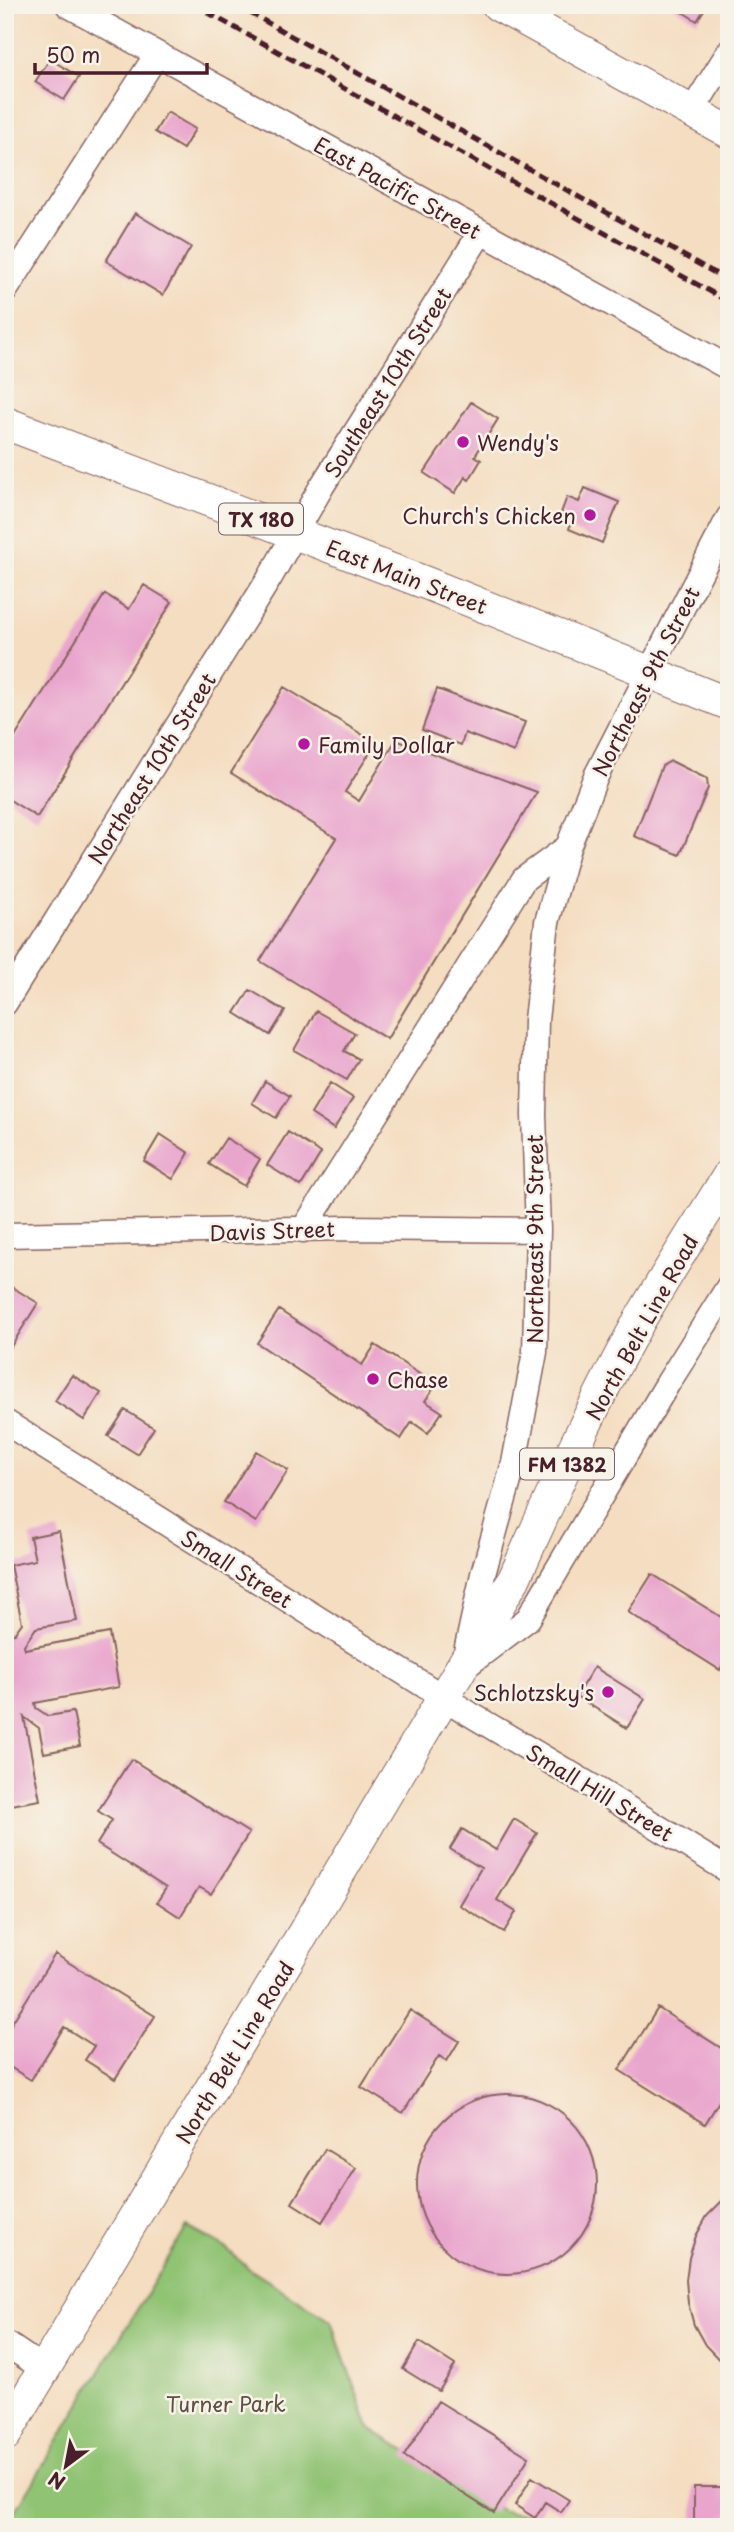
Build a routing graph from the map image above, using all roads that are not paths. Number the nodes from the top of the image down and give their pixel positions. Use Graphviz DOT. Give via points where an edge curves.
graph roads {
  1 [pos="68,5"];
  2 [pos="498,5"];
  3 [pos="729,52"];
  4 [pos="157,54"];
  5 [pos="692,111"];
  6 [pos="729,132"];
  7 [pos="481,232"];
  8 [pos="5,291"];
  9 [pos="729,369"];
  10 [pos="5,422"];
  11 [pos="729,517"];
  12 [pos="295,532"];
  13 [pos="648,671"];
  14 [pos="729,704"];
  15 [pos="568,847"];
  16 [pos="5,1003"];
  17 [pos="729,1175"];
  18 [pos="303,1230"];
  19 [pos="538,1230"];
  20 [pos="5,1235"];
  21 [pos="729,1286"];
  22 [pos="5,1422"];
  23 [pos="462,1669"];
  24 [pos="457,1706"];
  25 [pos="729,1871"];
  26 [pos="5,2343"];
  27 [pos="45,2370"];
  28 [pos="5,2435"];
  1 -- 4 [label="street, East Pacific Street"];
  2 -- 5 [label="main road"];
  3 -- 5 [label="street"];
  4 -- 7 [label="street, East Pacific Street"];
  4 -- 8 [label="street"];
  5 -- 6 [label="main road"];
  7 -- 9 [label="street, East Pacific Street"];
  7 -- 12 [label="street, Southeast 10th Street"];
  10 -- 12 [label="main road, East Main Street / TX 180"];
  11 -- 13 [label="street, Northeast 9th Street"];
  12 -- 13 [label="main road, East Main Street / TX 180"];
  12 -- 16 [label="street, Northeast 10th Street"];
  13 -- 14 [label="main road, East Main Street / TX 180"];
  13 -- 15 [label="street, Northeast 9th Street" via="596,776"];
  15 -- 18 [label="street" via="524,879"];
  15 -- 19 [label="street, Northeast 9th Street" via="548,922 536,1020"];
  17 -- 23 [label="main road, North Belt Line Road / FM 1382" via="637,1326 572,1451 514,1579"];
  18 -- 19 [label="street, Davis Street"];
  18 -- 20 [label="street, Davis Street"];
  19 -- 23 [label="street, Northeast 9th Street" via="535,1352 514,1463"];
  21 -- 23 [label="street, North Belt Line Road / FM 1382" via="528,1619"];
  22 -- 24 [label="street, Small Street"];
  23 -- 24 [label="main road, North Belt Line Road"];
  24 -- 25 [label="street, Small Hill Street"];
  24 -- 27 [label="main road, North Belt Line Road"];
  26 -- 27 [label="street"];
  27 -- 28 [label="main road, North Belt Line Road"];
}
